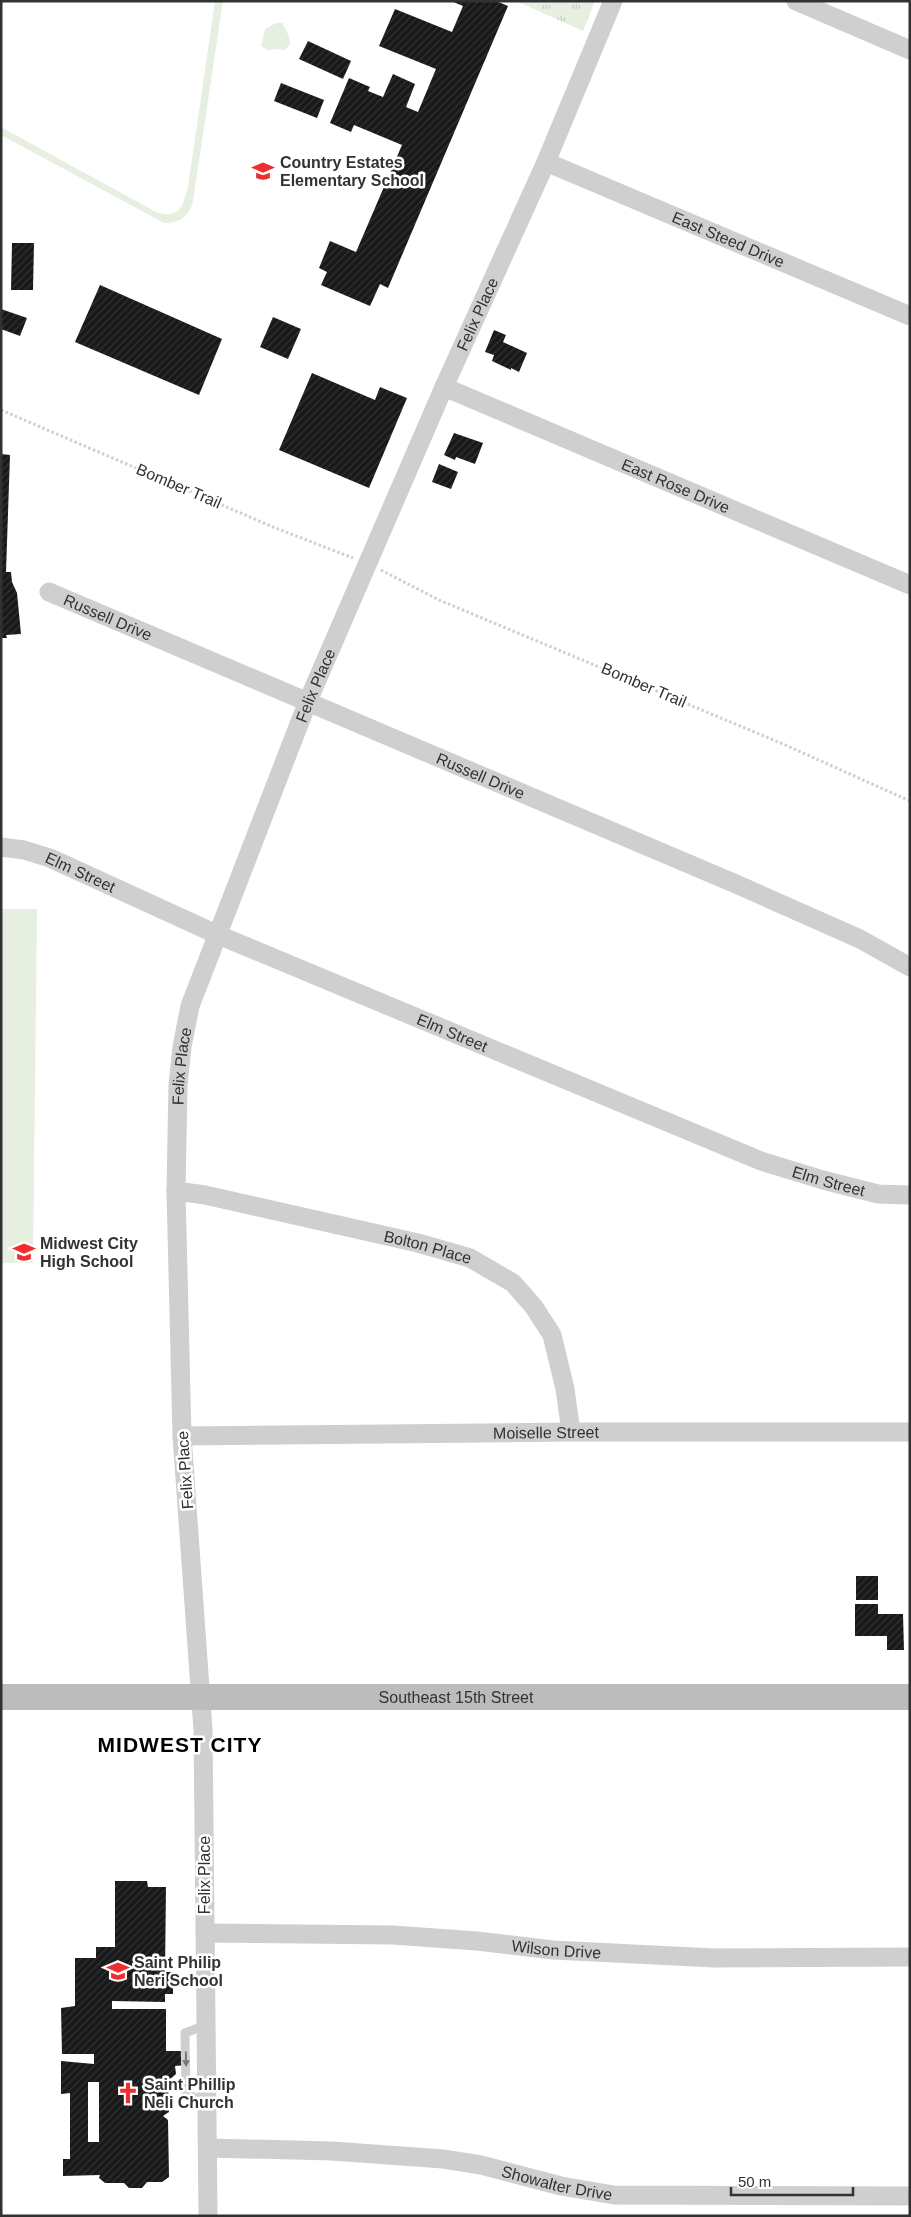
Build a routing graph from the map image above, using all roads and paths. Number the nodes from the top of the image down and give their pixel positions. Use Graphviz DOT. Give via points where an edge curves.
graph roads {
  1 [pos="614,1"];
  2 [pos="796,1"];
  3 [pos="910,50"];
  4 [pos="546,162"];
  5 [pos="910,316"];
  6 [pos="444,387"];
  7 [pos="1,410"];
  8 [pos="358,560"];
  9 [pos="379,568"];
  10 [pos="910,585"];
  11 [pos="48,592"];
  12 [pos="308,701"];
  13 [pos="910,801"];
  14 [pos="1,846"];
  15 [pos="216,934"];
  16 [pos="910,966"];
  17 [pos="176,1191"];
  18 [pos="910,1195"];
  19 [pos="571,1432"];
  20 [pos="910,1432"];
  21 [pos="182,1436"];
  22 [pos="1,1697"];
  23 [pos="910,1697"];
  24 [pos="201,1698"];
  25 [pos="205,1933"];
  26 [pos="910,1957"];
  27 [pos="208,2148"];
  28 [pos="910,2196"];
  29 [pos="208,2216"];
  1 -- 4 [label="street, Felix Place"];
  2 -- 3 [label="street"];
  4 -- 5 [label="street, East Steed Drive"];
  4 -- 6 [label="street, Felix Place"];
  6 -- 10 [label="street, East Rose Drive"];
  6 -- 12 [label="street, Felix Place"];
  7 -- 8 [label="path, Bomber Trail" via="273,527"];
  9 -- 13 [label="path, Bomber Trail" via="439,600"];
  11 -- 12 [label="street, Russell Drive"];
  12 -- 15 [label="street, Felix Place"];
  12 -- 16 [label="street, Russell Drive" via="745,888 860,939"];
  14 -- 15 [label="street, Elm Street" via="50,858"];
  15 -- 17 [label="street, Felix Place" via="190,1006 182,1047"];
  15 -- 18 [label="street, Elm Street" via="761,1161 878,1194"];
  17 -- 19 [label="street, Bolton Place" via="418,1243 470,1258 514,1283 552,1336"];
  17 -- 21 [label="street, Felix Place"];
  19 -- 20 [label="street, Moiselle Street"];
  19 -- 21 [label="street, Moiselle Street"];
  21 -- 24 [label="street, Felix Place"];
  22 -- 24 [label="main road, Southeast 15th Street"];
  23 -- 24 [label="main road, Southeast 15th Street"];
  24 -- 25 [label="street, Felix Place"];
  25 -- 26 [label="street, Wilson Drive" via="393,1935 553,1950 714,1958"];
  25 -- 27 [label="street, Felix Place"];
  27 -- 28 [label="street, Showalter Drive" via="443,2159 614,2195"];
  27 -- 29 [label="street, Felix Place"];
}
